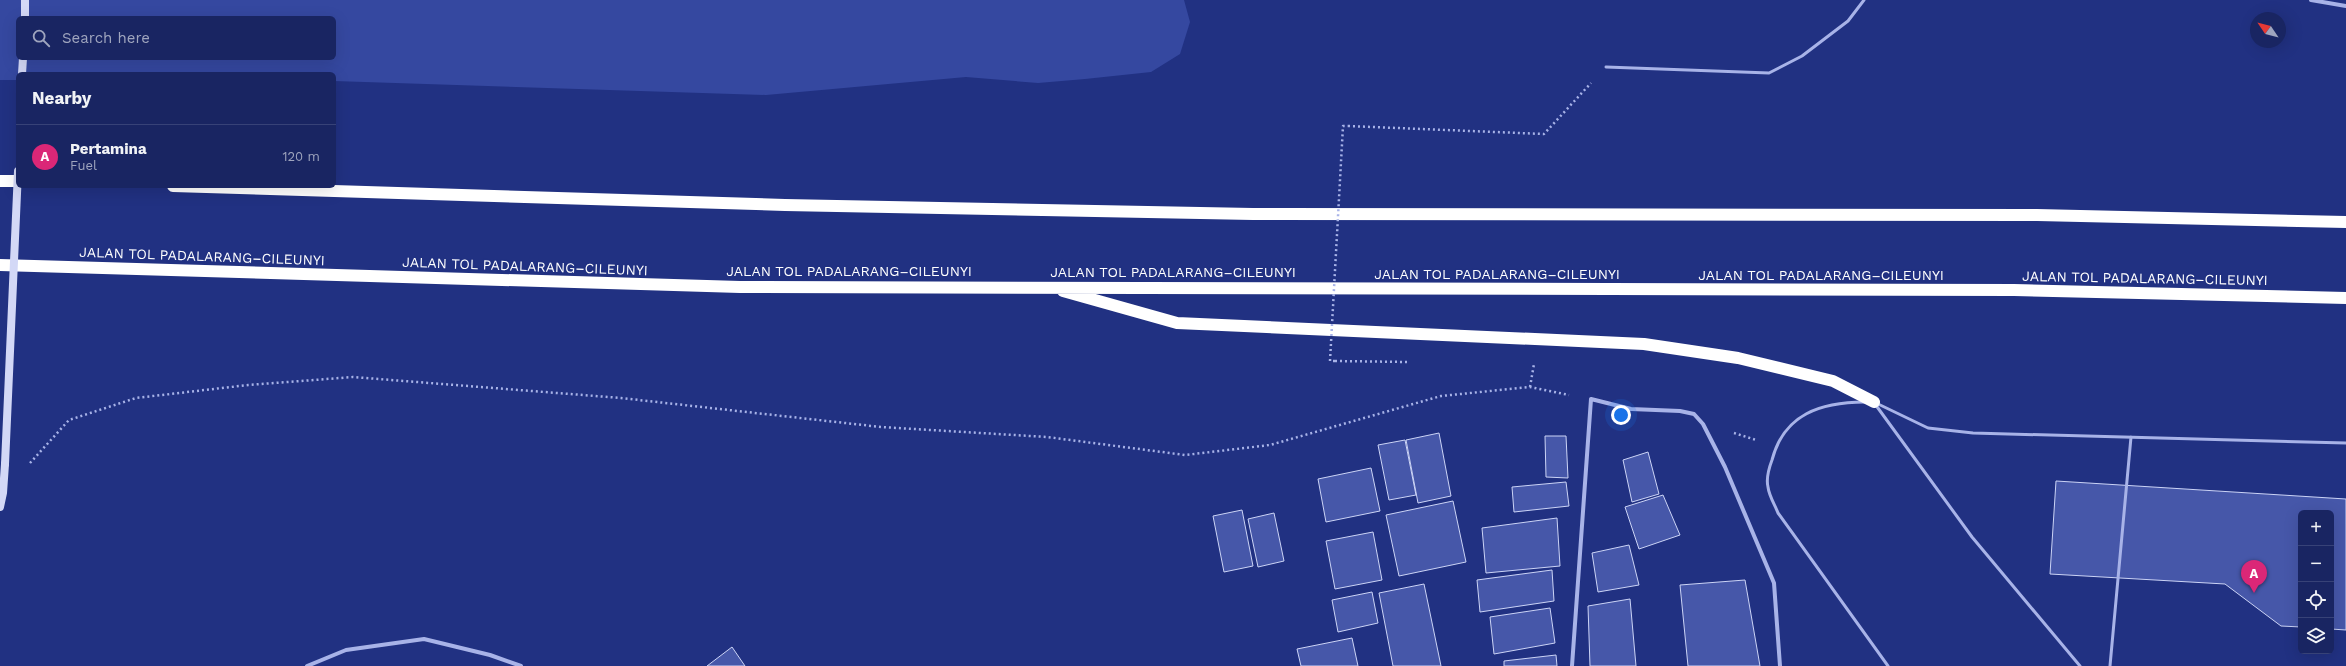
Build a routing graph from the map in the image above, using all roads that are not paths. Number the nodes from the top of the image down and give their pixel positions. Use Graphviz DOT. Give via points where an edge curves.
graph roads {
  1 [pos="25,0"];
  2 [pos="1864,0"];
  3 [pos="2311,0"];
  4 [pos="2346,6"];
  5 [pos="25,16"];
  6 [pos="23,60"];
  7 [pos="1606,67"];
  8 [pos="22,72"];
  9 [pos="0,181"];
  10 [pos="16,181"];
  11 [pos="17,188"];
  12 [pos="237,188"];
  13 [pos="2346,222"];
  14 [pos="0,265"];
  15 [pos="1049,287"];
  16 [pos="2346,298"];
  17 [pos="1874,402"];
  18 [pos="2130,438"];
  19 [pos="2346,443"];
  20 [pos="0,506"];
  21 [pos="307,666"];
  22 [pos="521,666"];
  23 [pos="1572,666"];
  24 [pos="1780,666"];
  25 [pos="1888,666"];
  26 [pos="2080,666"];
  27 [pos="2110,666"];
  1 -- 5 [label="street"];
  2 -- 7 [label="lane" via="1842,25 1802,56 1769,73"];
  3 -- 4 [label="street"];
  6 -- 8 [label="street"];
  9 -- 10 [label="highway"];
  11 -- 20 [label="street, bridge" via="5,464"];
  12 -- 13 [label="highway" via="785,205 1245,214 2037,215"];
  14 -- 15 [label="highway, JALAN TOL PADALARANG–CILEUNYI" via="740,287"];
  15 -- 16 [label="highway, JALAN TOL PADALARANG–CILEUNYI" via="2014,290"];
  15 -- 17 [label="highway" via="1177,323 1644,344 1738,358 1833,381"];
  17 -- 18 [label="lane" via="1928,428 1973,434"];
  17 -- 25 [label="lane" via="1840,402 1803,414 1789,427 1776,445 1768,487 1778,513"];
  17 -- 26 [label="lane" via="1972,537"];
  18 -- 19 [label="lane"];
  18 -- 27 [label="lane"];
  21 -- 22 [label="street" via="346,650 424,639 490,655"];
  23 -- 24 [label="street" via="1591,398 1631,409 1694,414 1703,424 1725,467 1774,583"];
}
